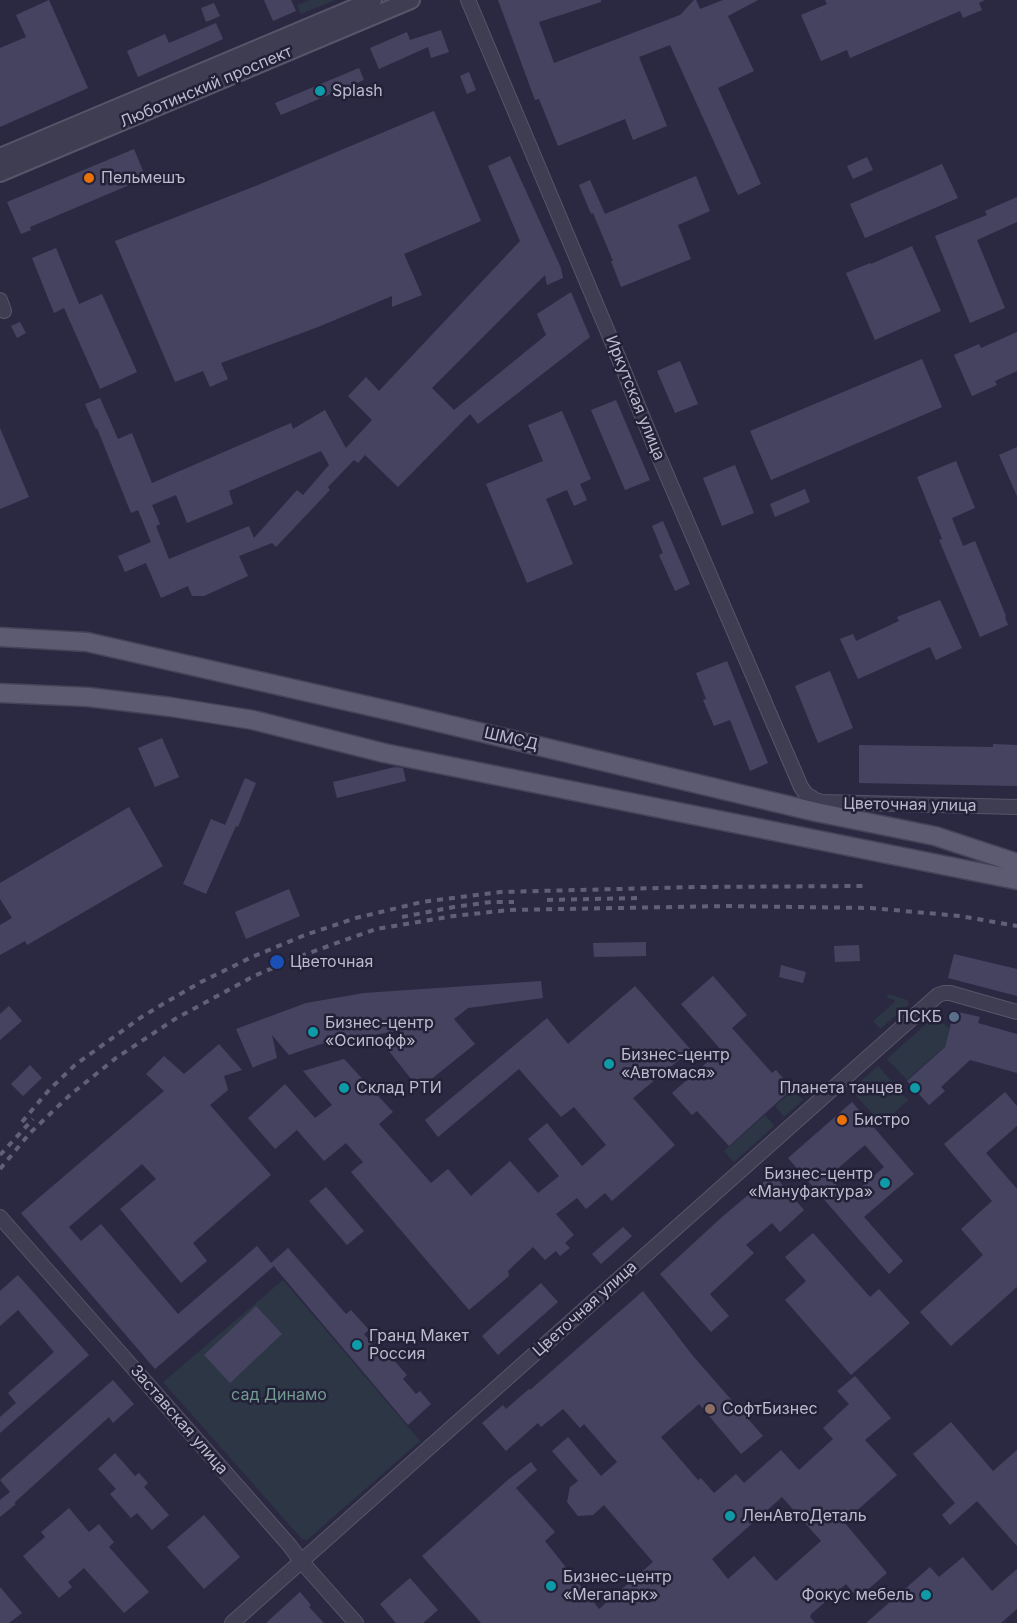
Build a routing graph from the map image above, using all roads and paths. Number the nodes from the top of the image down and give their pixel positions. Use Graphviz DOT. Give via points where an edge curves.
graph roads {
  1 [pos="373,0"];
  2 [pos="411,0"];
  3 [pos="468,0"];
  4 [pos="0,157"];
  5 [pos="0,173"];
  6 [pos="0,637"];
  7 [pos="0,693"];
  8 [pos="806,794"];
  9 [pos="1017,807"];
  10 [pos="1017,863"];
  11 [pos="1017,880"];
  12 [pos="1017,1012"];
  13 [pos="0,1217"];
  14 [pos="301,1561"];
  15 [pos="232,1623"];
  16 [pos="356,1623"];
  1 -- 4 [label="street, Люботинский проспект"];
  2 -- 5 [label="street, Люботинский проспект"];
  3 -- 8 [label="street, Иркутская улица" via="660,459"];
  6 -- 10 [label="main road, ШМСД" via="87,642 816,813 935,836"];
  7 -- 11 [label="main road" via="171,706 253,720 384,753"];
  8 -- 9 [label="street, Цветочная улица" via="832,803"];
  12 -- 14 [label="street, Цветочная улица" via="950,993 938,995"];
  13 -- 14 [label="street, Заставская улица"];
  14 -- 15 [label="street, Цветочная улица"];
  14 -- 16 [label="street, Заставская улица"];
}
